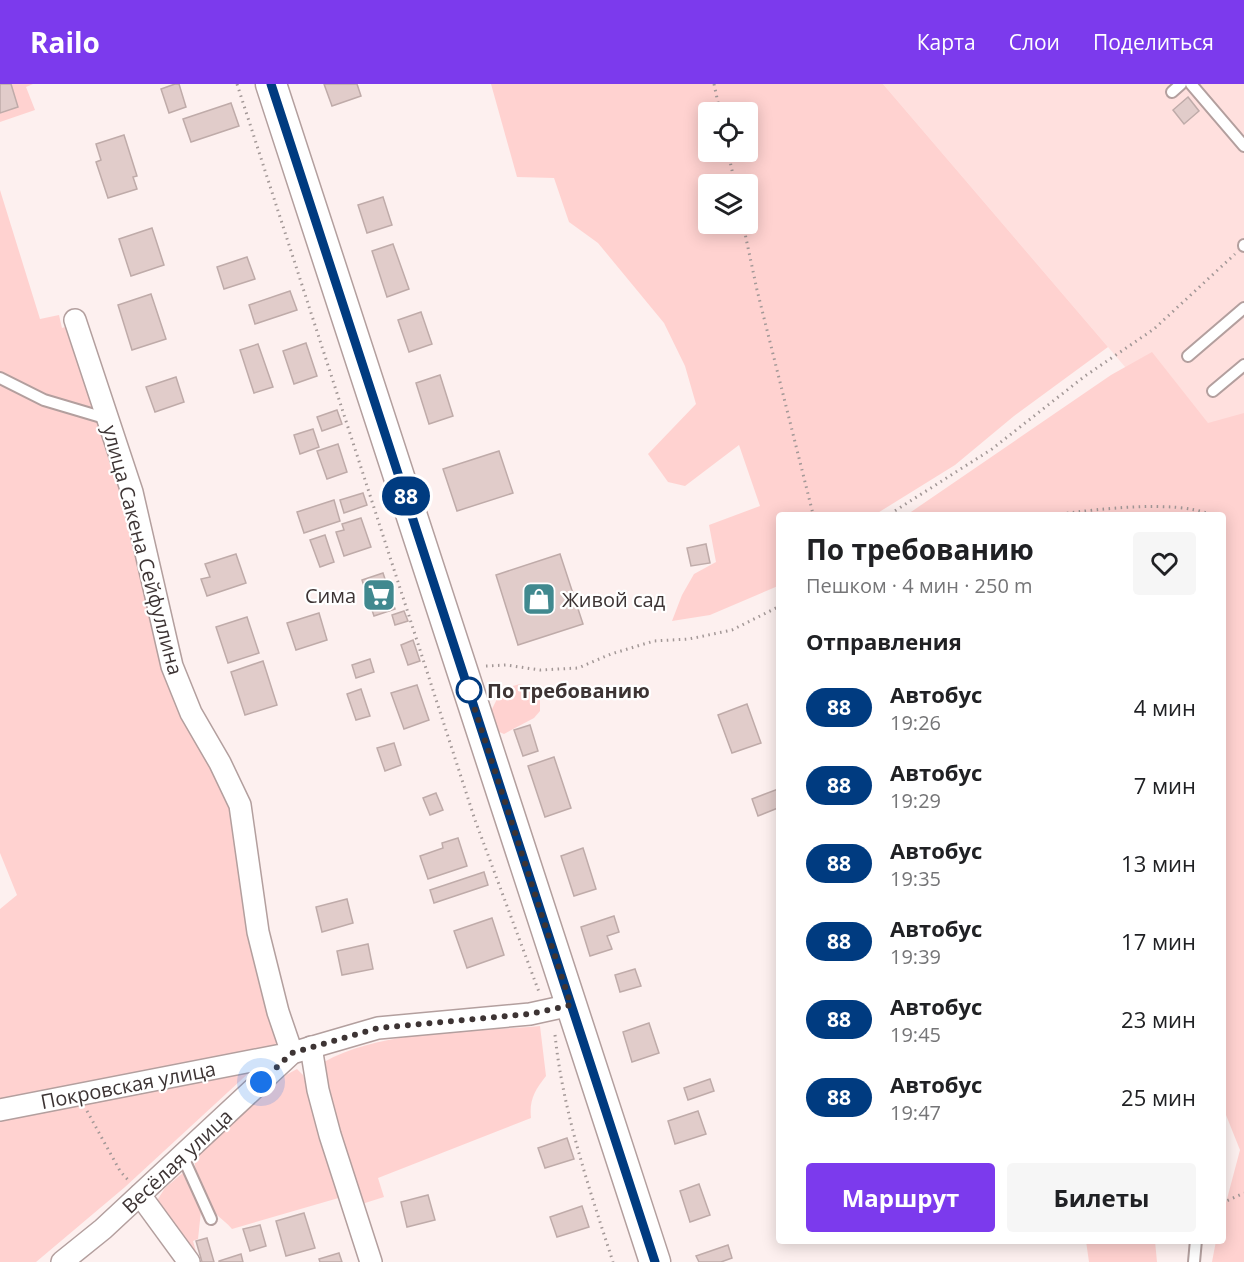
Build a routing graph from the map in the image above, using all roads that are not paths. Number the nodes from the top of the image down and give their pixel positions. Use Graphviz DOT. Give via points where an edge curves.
graph roads {
  1 [pos="271,84"];
  2 [pos="1181,84"];
  3 [pos="1191,84"];
  4 [pos="1172,92"];
  5 [pos="1244,146"];
  6 [pos="1244,308"];
  7 [pos="75,320"];
  8 [pos="1188,356"];
  9 [pos="1244,365"];
  10 [pos="0,378"];
  11 [pos="1213,391"];
  12 [pos="108,419"];
  13 [pos="558,1008"];
  14 [pos="301,1050"];
  15 [pos="0,1110"];
  16 [pos="182,1155"];
  17 [pos="140,1195"];
  18 [pos="211,1219"];
  19 [pos="1196,1244"];
  20 [pos="62,1262"];
  21 [pos="189,1262"];
  22 [pos="370,1262"];
  23 [pos="655,1262"];
  24 [pos="1194,1262"];
  1 -- 13 [label="main road" via="461,665"];
  2 -- 4 [label="lane"];
  3 -- 5 [label="lane"];
  6 -- 8 [label="lane"];
  7 -- 12 [label="street, улица Сакена Сейфуллина"];
  9 -- 11 [label="lane"];
  10 -- 12 [label="lane" via="44,400"];
  12 -- 14 [label="street, улица Сакена Сейфуллина" via="132,492 172,666 191,713 240,805 258,932 278,1012"];
  13 -- 14 [label="street, Весёлая улица" via="378,1028"];
  13 -- 23 [label="main road"];
  14 -- 15 [label="street, Покровская улица"];
  14 -- 16 [label="street, Весёлая улица"];
  14 -- 22 [label="street, улица Сакена Сейфуллина" via="318,1090"];
  16 -- 17 [label="street, Весёлая улица"];
  16 -- 18 [label="lane"];
  17 -- 20 [label="street, Весёлая улица"];
  17 -- 21 [label="street"];
  19 -- 24 [label="lane"];
}
